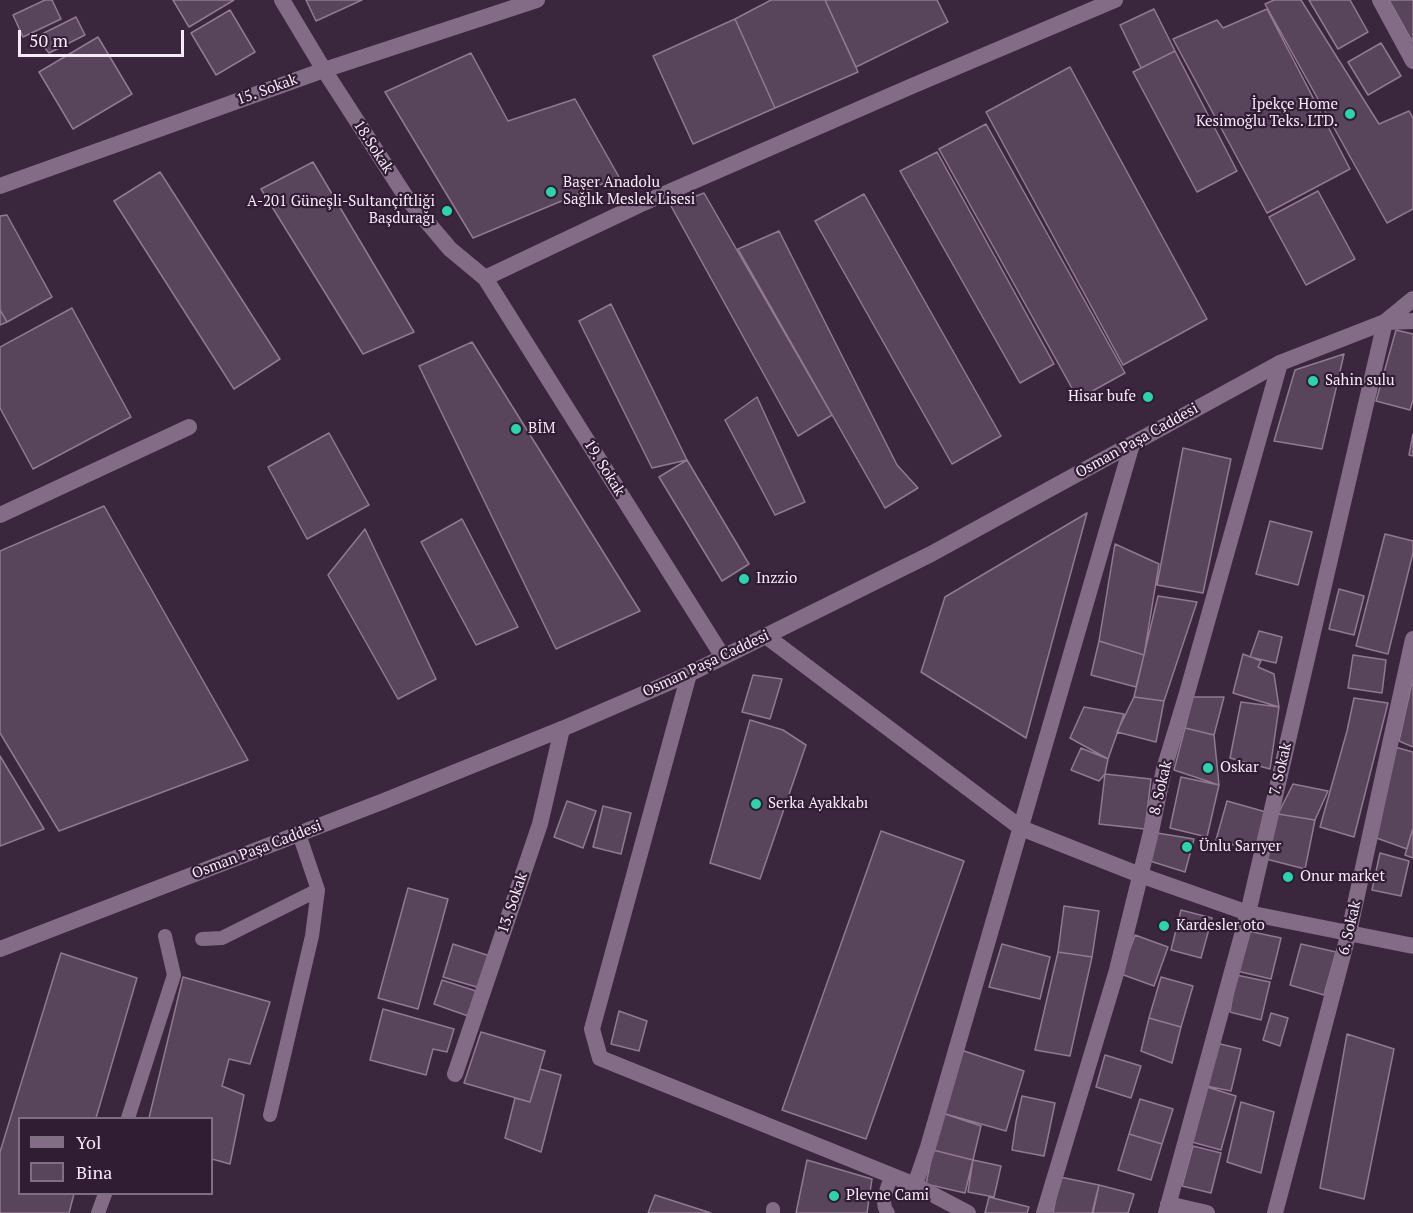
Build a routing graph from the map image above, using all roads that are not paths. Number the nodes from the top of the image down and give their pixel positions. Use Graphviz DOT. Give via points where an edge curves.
graph roads {
  1 [pos="282,0"];
  2 [pos="537,0"];
  3 [pos="1115,0"];
  4 [pos="1380,0"];
  5 [pos="1413,61"];
  6 [pos="324,70"];
  7 [pos="0,186"];
  8 [pos="485,278"];
  9 [pos="1413,298"];
  10 [pos="1413,321"];
  11 [pos="1385,322"];
  12 [pos="1280,363"];
  13 [pos="189,427"];
  14 [pos="1132,444"];
  15 [pos="0,515"];
  16 [pos="766,636"];
  17 [pos="1413,639"];
  18 [pos="723,657"];
  19 [pos="689,674"];
  20 [pos="562,729"];
  21 [pos="1021,828"];
  22 [pos="299,834"];
  23 [pos="1140,875"];
  24 [pos="318,890"];
  25 [pos="1248,913"];
  26 [pos="1349,932"];
  27 [pos="165,936"];
  28 [pos="202,939"];
  29 [pos="1413,946"];
  30 [pos="0,949"];
  31 [pos="455,1074"];
  32 [pos="270,1115"];
  33 [pos="129,1117"];
  34 [pos="891,1176"];
  35 [pos="915,1185"];
  36 [pos="105,1195"];
  37 [pos="1167,1208"];
  38 [pos="98,1213"];
  39 [pos="888,1213"];
  40 [pos="968,1213"];
  41 [pos="1044,1213"];
  42 [pos="1207,1213"];
  43 [pos="1275,1213"];
  1 -- 6 [label="street, 18.Sokak"];
  2 -- 6 [label="street, 15. Sokak"];
  3 -- 8 [label="street" via="639,205"];
  4 -- 5 [label="street"];
  6 -- 7 [label="street, 15. Sokak"];
  6 -- 8 [label="street, 18.Sokak" via="405,197 450,249"];
  8 -- 18 [label="street, 19. Sokak"];
  9 -- 11 [label="street, Osman Paşa Caddesi"];
  10 -- 11 [label="street, Osman Paşa Caddesi"];
  11 -- 12 [label="street, Osman Paşa Caddesi"];
  11 -- 25 [label="street, 7. Sokak"];
  12 -- 14 [label="street, Osman Paşa Caddesi"];
  12 -- 23 [label="street, 8. Sokak" via="1164,769"];
  13 -- 15 [label="street"];
  14 -- 16 [label="street, Osman Paşa Caddesi" via="931,554"];
  14 -- 21 [label="street"];
  16 -- 18 [label="street, Osman Paşa Caddesi"];
  16 -- 21 [label="street"];
  17 -- 26 [label="street, 6. Sokak"];
  18 -- 19 [label="street, Osman Paşa Caddesi"];
  19 -- 20 [label="street, Osman Paşa Caddesi"];
  19 -- 34 [label="street" via="592,1029 600,1058"];
  20 -- 22 [label="street, Osman Paşa Caddesi"];
  20 -- 31 [label="street, 13. Sokak" via="540,824"];
  21 -- 23 [label="street"];
  21 -- 35 [label="street"];
  22 -- 24 [label="lane"];
  22 -- 30 [label="street, Osman Paşa Caddesi"];
  23 -- 25 [label="street"];
  23 -- 41 [label="street, 8. Sokak" via="1117,970"];
  24 -- 28 [label="lane" via="222,938"];
  24 -- 32 [label="lane" via="312,936"];
  25 -- 26 [label="street"];
  25 -- 37 [label="street, 7. Sokak"];
  26 -- 29 [label="street"];
  26 -- 43 [label="street, 6. Sokak"];
  27 -- 33 [label="lane" via="174,975"];
  34 -- 35 [label="street"];
  34 -- 39 [label="lane" via="884,1206"];
  35 -- 40 [label="street"];
  36 -- 38 [label="lane"];
  37 -- 42 [label="street"];
}
